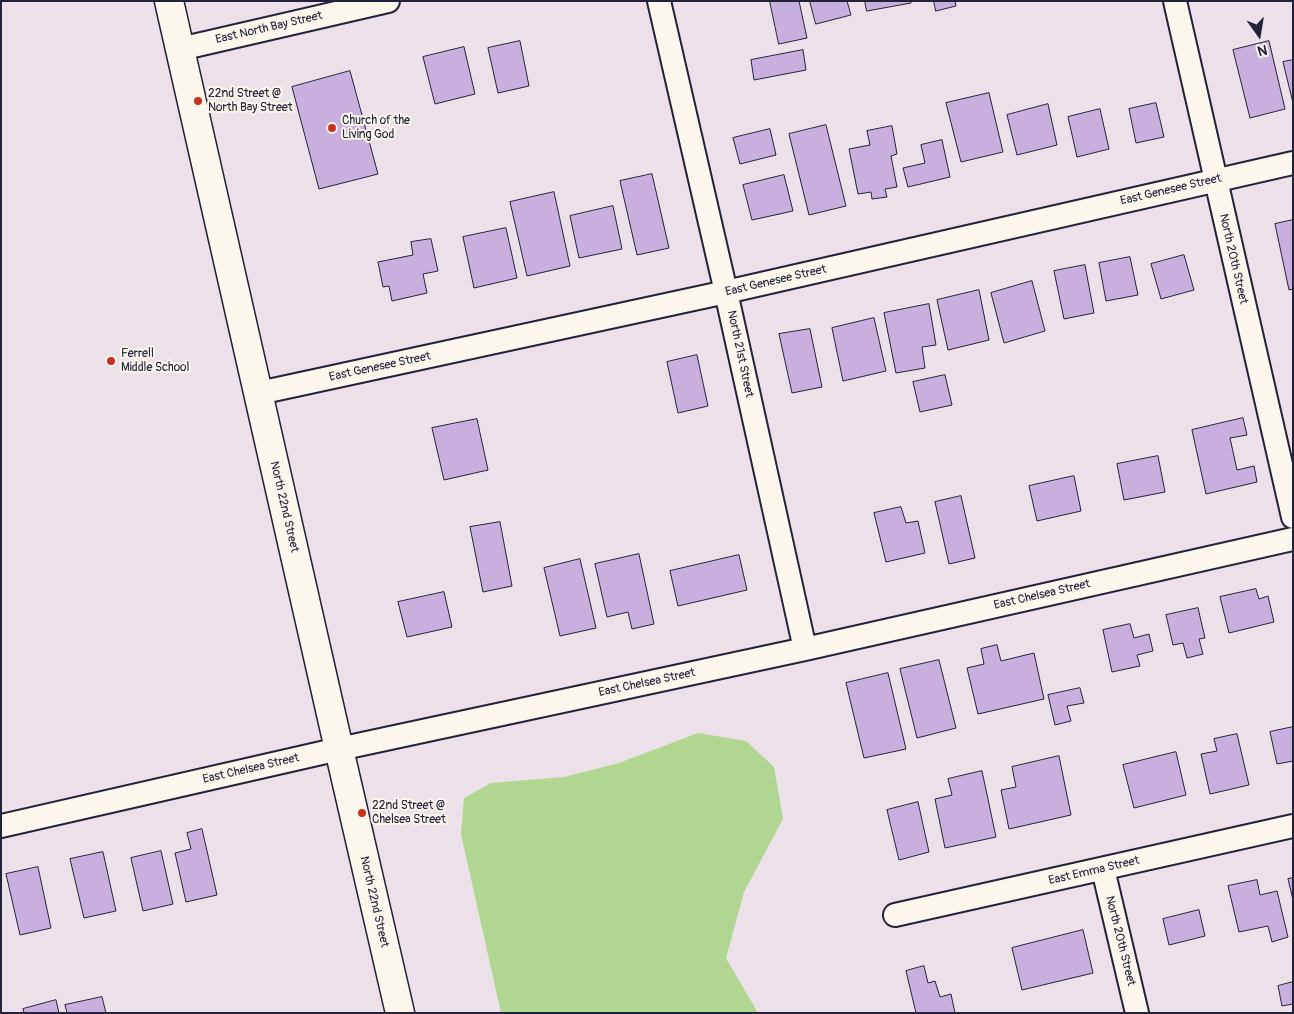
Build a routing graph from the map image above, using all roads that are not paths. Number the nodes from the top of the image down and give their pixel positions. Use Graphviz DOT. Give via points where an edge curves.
graph roads {
  1 [pos="169,1"];
  2 [pos="388,1"];
  3 [pos="659,1"];
  4 [pos="1175,1"];
  5 [pos="180,48"];
  6 [pos="1293,163"];
  7 [pos="1215,180"];
  8 [pos="726,292"];
  9 [pos="258,393"];
  10 [pos="1293,517"];
  11 [pos="1293,539"];
  12 [pos="805,649"];
  13 [pos="339,748"];
  14 [pos="1,826"];
  15 [pos="1293,826"];
  16 [pos="1103,869"];
  17 [pos="895,915"];
  18 [pos="400,1013"];
  19 [pos="1137,1013"];
  1 -- 5 [label="main road, North 22nd Street"];
  2 -- 5 [label="street, East North Bay Street"];
  3 -- 8 [label="street, North 21st Street"];
  4 -- 7 [label="street, North 20th Street"];
  5 -- 9 [label="main road, North 22nd Street"];
  6 -- 7 [label="street, East Genesee Street"];
  7 -- 8 [label="street, East Genesee Street"];
  7 -- 10 [label="street, North 20th Street"];
  8 -- 9 [label="street, East Genesee Street"];
  8 -- 12 [label="street, North 21st Street"];
  9 -- 13 [label="main road, North 22nd Street"];
  11 -- 12 [label="street, East Chelsea Street"];
  12 -- 13 [label="street, East Chelsea Street"];
  13 -- 14 [label="street, East Chelsea Street"];
  13 -- 18 [label="main road, North 22nd Street"];
  15 -- 16 [label="street, East Emma Street"];
  16 -- 17 [label="street, East Emma Street"];
  16 -- 19 [label="street, North 20th Street"];
}
